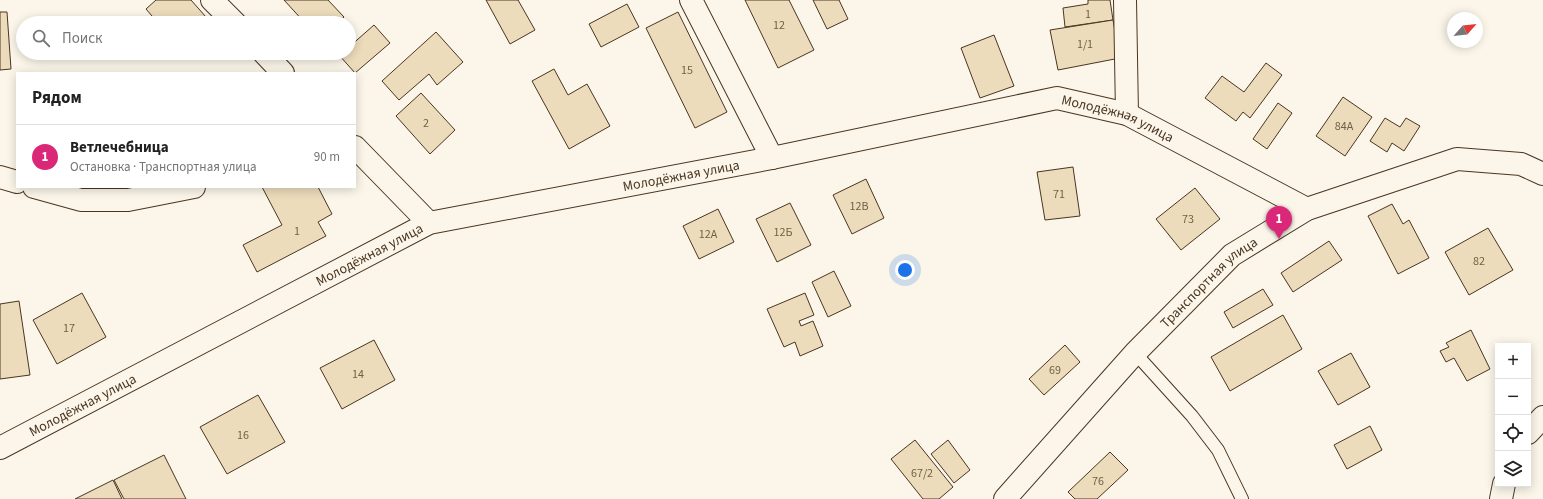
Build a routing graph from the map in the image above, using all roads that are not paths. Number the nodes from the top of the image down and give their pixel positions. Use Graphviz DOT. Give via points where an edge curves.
graph roads {
  1 [pos="212,0"];
  2 [pos="691,0"];
  3 [pos="1125,0"];
  4 [pos="228,16"];
  5 [pos="271,60"];
  6 [pos="282,72"];
  7 [pos="1127,114"];
  8 [pos="356,148"];
  9 [pos="772,158"];
  10 [pos="1543,174"];
  11 [pos="0,177"];
  12 [pos="16,182"];
  13 [pos="38,188"];
  14 [pos="189,188"];
  15 [pos="1307,208"];
  16 [pos="429,223"];
  17 [pos="1135,353"];
  18 [pos="1543,417"];
  19 [pos="1531,430"];
  20 [pos="0,448"];
  21 [pos="1503,487"];
  22 [pos="1005,499"];
  23 [pos="1242,499"];
  24 [pos="1500,499"];
  1 -- 4 [label="street"];
  2 -- 9 [label="street"];
  3 -- 7 [label="street"];
  5 -- 6 [label="street"];
  7 -- 9 [label="street, Молодёжная улица" via="1058,98"];
  7 -- 15 [label="street, Молодёжная улица"];
  8 -- 16 [label="street"];
  9 -- 16 [label="street, Молодёжная улица"];
  10 -- 15 [label="street, Транспортная улица" via="1521,164 1457,159"];
  11 -- 12 [label="street"];
  13 -- 14 [label="street" via="82,200 128,200"];
  15 -- 17 [label="street, Транспортная улица" via="1232,255"];
  16 -- 20 [label="street, Молодёжная улица"];
  17 -- 22 [label="street, Транспортная улица"];
  17 -- 23 [label="lane" via="1192,416 1218,450"];
  18 -- 19 [label="street"];
  21 -- 24 [label="street"];
}
